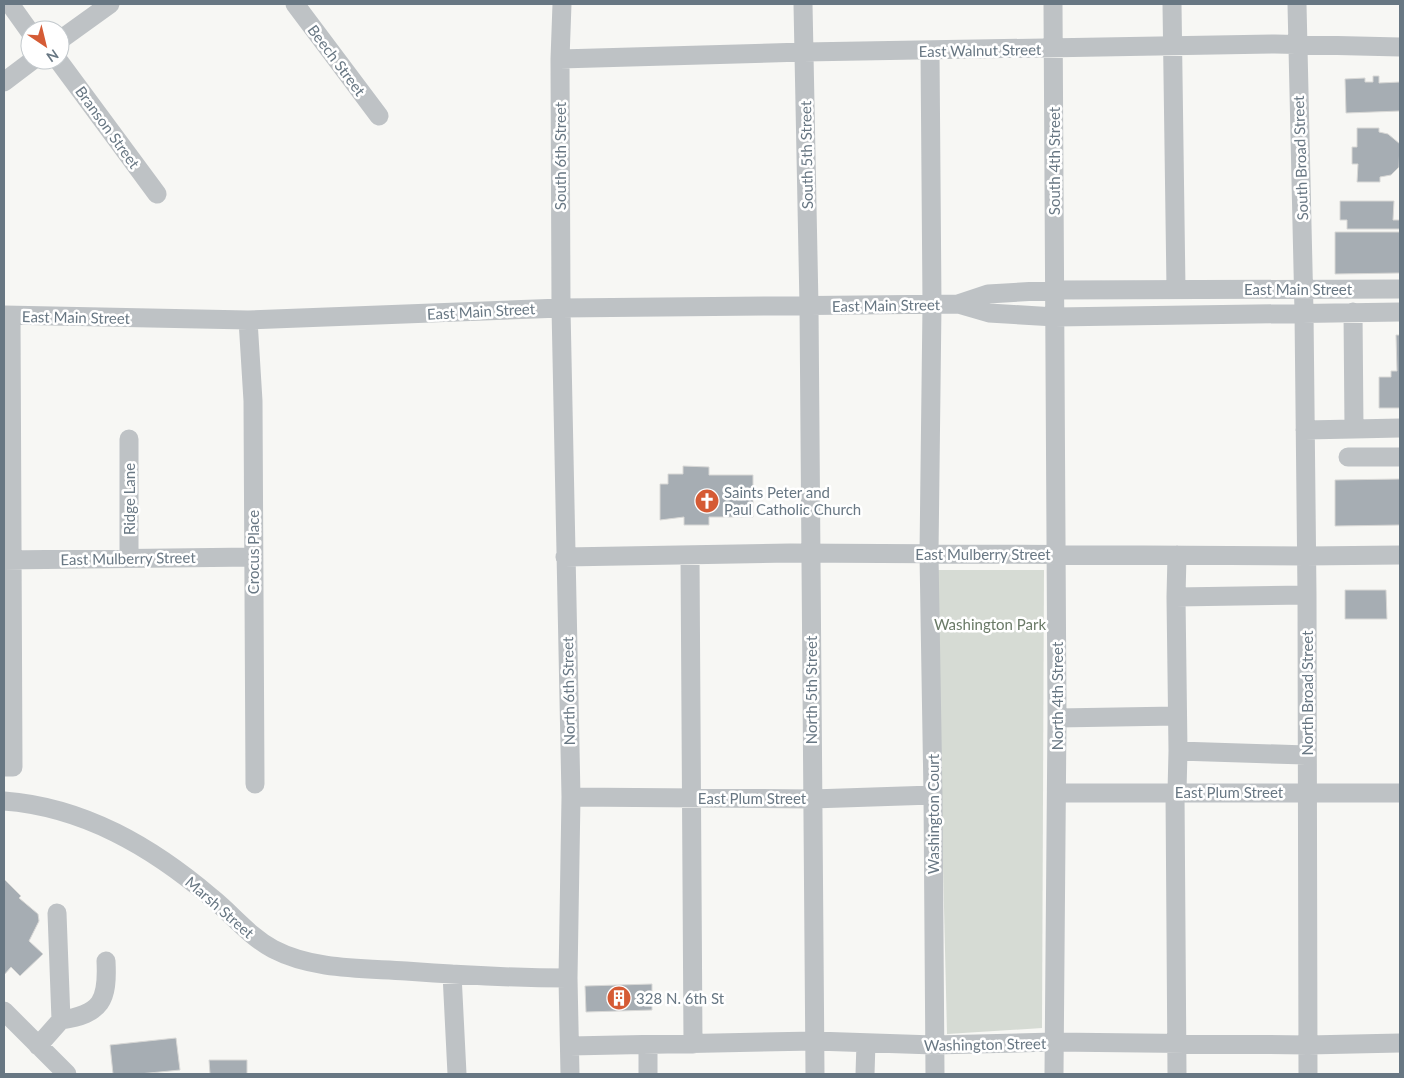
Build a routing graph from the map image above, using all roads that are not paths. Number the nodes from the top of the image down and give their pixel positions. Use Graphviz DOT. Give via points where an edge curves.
graph roads {
  1 [pos="10,4"];
  2 [pos="110,4"];
  3 [pos="295,4"];
  4 [pos="562,4"];
  5 [pos="803,4"];
  6 [pos="1053,4"];
  7 [pos="1172,4"];
  8 [pos="1297,4"];
  9 [pos="21,20"];
  10 [pos="70,33"];
  11 [pos="1296,45"];
  12 [pos="1173,47"];
  13 [pos="1400,47"];
  14 [pos="1053,50"];
  15 [pos="930,51"];
  16 [pos="804,52"];
  17 [pos="560,59"];
  18 [pos="20,70"];
  19 [pos="65,70"];
  20 [pos="4,82"];
  21 [pos="379,116"];
  22 [pos="157,194"];
  23 [pos="1176,289"];
  24 [pos="1304,289"];
  25 [pos="1400,289"];
  26 [pos="1055,290"];
  27 [pos="932,304"];
  28 [pos="958,304"];
  29 [pos="808,306"];
  30 [pos="562,308"];
  31 [pos="1304,312"];
  32 [pos="1353,312"];
  33 [pos="1400,312"];
  34 [pos="7,316"];
  35 [pos="1056,318"];
  36 [pos="248,320"];
  37 [pos="1400,428"];
  38 [pos="1360,429"];
  39 [pos="1305,430"];
  40 [pos="129,439"];
  41 [pos="1348,457"];
  42 [pos="1367,457"];
  43 [pos="1400,457"];
  44 [pos="810,553"];
  45 [pos="929,554"];
  46 [pos="1400,554"];
  47 [pos="690,555"];
  48 [pos="1057,555"];
  49 [pos="1177,555"];
  50 [pos="1306,556"];
  51 [pos="252,557"];
  52 [pos="565,557"];
  53 [pos="129,558"];
  54 [pos="8,560"];
  55 [pos="1307,595"];
  56 [pos="1176,596"];
  57 [pos="1177,716"];
  58 [pos="1058,718"];
  59 [pos="1178,751"];
  60 [pos="1306,755"];
  61 [pos="8,767"];
  62 [pos="255,784"];
  63 [pos="1176,792"];
  64 [pos="1308,792"];
  65 [pos="1058,793"];
  66 [pos="1400,793"];
  67 [pos="934,795"];
  68 [pos="571,797"];
  69 [pos="693,798"];
  70 [pos="812,799"];
  71 [pos="4,801"];
  72 [pos="57,913"];
  73 [pos="106,961"];
  74 [pos="452,974"];
  75 [pos="568,978"];
  76 [pos="4,1011"];
  77 [pos="61,1020"];
  78 [pos="815,1041"];
  79 [pos="1054,1042"];
  80 [pos="866,1043"];
  81 [pos="1400,1043"];
  82 [pos="693,1044"];
  83 [pos="1177,1044"];
  84 [pos="648,1045"];
  85 [pos="934,1045"];
  86 [pos="1308,1045"];
  87 [pos="38,1046"];
  88 [pos="570,1046"];
  89 [pos="67,1074"];
  90 [pos="457,1074"];
  91 [pos="570,1074"];
  92 [pos="648,1074"];
  93 [pos="815,1074"];
  94 [pos="866,1074"];
  95 [pos="935,1074"];
  96 [pos="1054,1074"];
  97 [pos="1177,1074"];
  98 [pos="1308,1074"];
  1 -- 9 [label="street"];
  2 -- 10 [label="street"];
  3 -- 21 [label="street, Beech Street"];
  4 -- 17 [label="street, South 6th Street"];
  5 -- 16 [label="street, South 5th Street"];
  6 -- 14 [label="street, South 4th Street"];
  7 -- 12 [label="street"];
  8 -- 11 [label="street, South Broad Street"];
  11 -- 12 [label="street, East Walnut Street"];
  11 -- 13 [label="street, East Walnut Street"];
  11 -- 24 [label="street, South Broad Street"];
  12 -- 14 [label="street, East Walnut Street"];
  12 -- 23 [label="street"];
  14 -- 15 [label="street, East Walnut Street"];
  14 -- 26 [label="street, South 4th Street"];
  15 -- 16 [label="street, East Walnut Street"];
  15 -- 27 [label="street, Washington Court"];
  16 -- 17 [label="street, East Walnut Street"];
  16 -- 29 [label="street, South 5th Street"];
  17 -- 30 [label="street, South 6th Street"];
  18 -- 20 [label="street"];
  19 -- 22 [label="street, Branson Street"];
  23 -- 24 [label="street, East Main Street"];
  23 -- 26 [label="street, East Main Street"];
  24 -- 25 [label="street, East Main Street"];
  24 -- 31 [label="street, South Broad Street"];
  26 -- 28 [label="street, East Main Street" via="988,294"];
  26 -- 35 [label="street, South 4th Street"];
  27 -- 28 [label="street, East Main Street"];
  27 -- 29 [label="street, East Main Street"];
  27 -- 45 [label="street, Washington Court"];
  28 -- 35 [label="street, East Main Street" via="989,313"];
  29 -- 30 [label="street, East Main Street"];
  29 -- 44 [label="street, North 5th Street"];
  30 -- 36 [label="street, East Main Street"];
  30 -- 52 [label="street, North 6th Street"];
  31 -- 32 [label="street, East Main Street"];
  31 -- 35 [label="street, East Main Street"];
  31 -- 39 [label="street, North Broad Street"];
  32 -- 33 [label="street, East Main Street"];
  32 -- 38 [label="street"];
  34 -- 36 [label="street, East Main Street"];
  34 -- 54 [label="street"];
  35 -- 48 [label="street, North 4th Street"];
  36 -- 51 [label="street, Crocus Place" via="253,401"];
  37 -- 38 [label="street"];
  38 -- 39 [label="street"];
  38 -- 42 [label="street"];
  39 -- 50 [label="street, North Broad Street"];
  40 -- 53 [label="street, Ridge Lane"];
  41 -- 42 [label="street"];
  42 -- 43 [label="street"];
  44 -- 45 [label="street, East Mulberry Street"];
  44 -- 47 [label="street, East Mulberry Street"];
  44 -- 70 [label="street, North 5th Street"];
  45 -- 48 [label="street, East Mulberry Street"];
  45 -- 67 [label="street, Washington Court"];
  46 -- 50 [label="street, East Mulberry Street"];
  47 -- 52 [label="street, East Mulberry Street"];
  47 -- 69 [label="street"];
  48 -- 49 [label="street, East Mulberry Street"];
  48 -- 58 [label="street, North 4th Street"];
  49 -- 50 [label="street, East Mulberry Street"];
  49 -- 56 [label="street"];
  50 -- 55 [label="street, North Broad Street"];
  51 -- 53 [label="street, East Mulberry Street"];
  51 -- 62 [label="street, Crocus Place"];
  52 -- 68 [label="street, North 6th Street"];
  53 -- 54 [label="street, East Mulberry Street"];
  54 -- 61 [label="street"];
  55 -- 56 [label="street"];
  55 -- 60 [label="street, North Broad Street"];
  56 -- 57 [label="street"];
  57 -- 58 [label="street"];
  57 -- 59 [label="street"];
  58 -- 65 [label="street, North 4th Street"];
  59 -- 60 [label="street"];
  59 -- 63 [label="street"];
  60 -- 64 [label="street, North Broad Street"];
  63 -- 64 [label="street, East Plum Street"];
  63 -- 65 [label="street, East Plum Street"];
  63 -- 83 [label="street"];
  64 -- 66 [label="street, East Plum Street"];
  64 -- 86 [label="street, North Broad Street"];
  65 -- 79 [label="street, North 4th Street"];
  67 -- 70 [label="street, East Plum Street"];
  67 -- 85 [label="street, Washington Court"];
  68 -- 69 [label="street, East Plum Street"];
  68 -- 75 [label="street, North 6th Street"];
  69 -- 70 [label="street, East Plum Street"];
  69 -- 82 [label="street"];
  70 -- 78 [label="street, North 5th Street"];
  71 -- 74 [label="street, Marsh Street" via="51,808 131,839 171,864 250,934 274,949 327,966"];
  72 -- 77 [label="street"];
  73 -- 77 [label="street" via="107,981 102,1000 84,1017"];
  74 -- 75 [label="street, Marsh Street"];
  74 -- 90 [label="street"];
  75 -- 88 [label="street, North 6th Street"];
  76 -- 87 [label="street"];
  77 -- 87 [label="street"];
  78 -- 80 [label="street, Washington Street"];
  78 -- 82 [label="street, Washington Street"];
  78 -- 93 [label="street, North 5th Street"];
  79 -- 83 [label="street, Washington Street"];
  79 -- 85 [label="street, Washington Street"];
  79 -- 96 [label="street, North 4th Street"];
  80 -- 85 [label="street, Washington Street"];
  80 -- 94 [label="street"];
  81 -- 86 [label="street, Washington Street"];
  82 -- 84 [label="street, Washington Street"];
  83 -- 86 [label="street, Washington Street"];
  83 -- 97 [label="street"];
  84 -- 88 [label="street, Washington Street"];
  84 -- 92 [label="street"];
  85 -- 95 [label="street, Washington Court"];
  86 -- 98 [label="street, North Broad Street"];
  87 -- 89 [label="street"];
  88 -- 91 [label="street, North 6th Street"];
}
